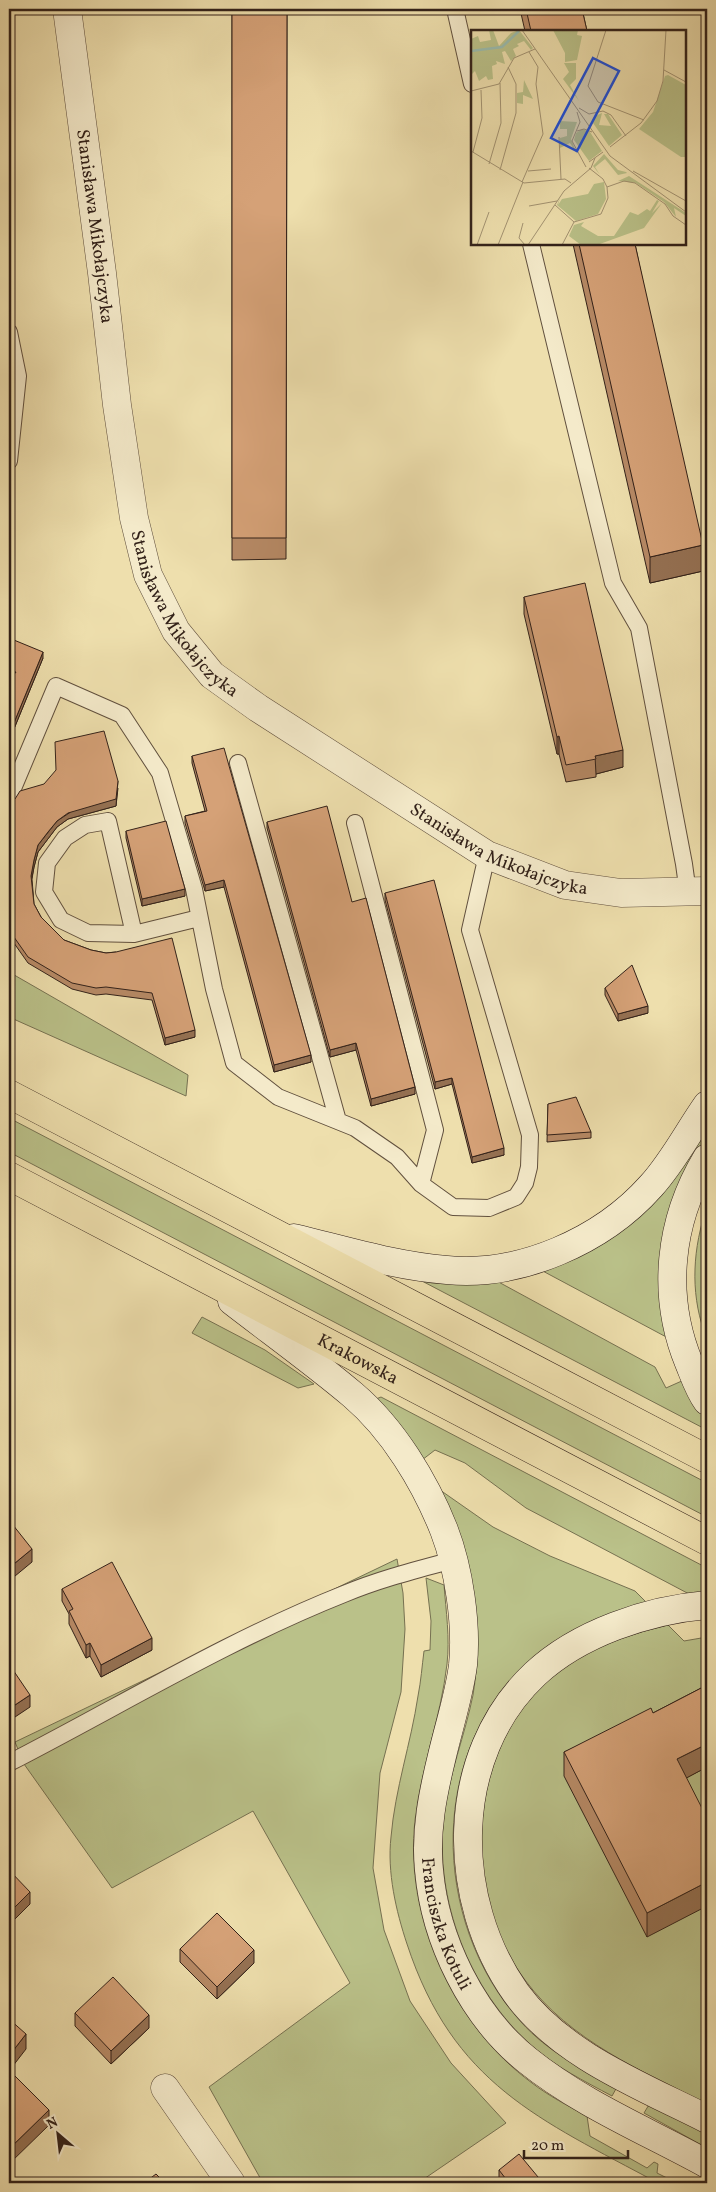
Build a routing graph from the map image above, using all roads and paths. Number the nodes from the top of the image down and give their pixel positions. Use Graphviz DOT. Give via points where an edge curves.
graph roads {
  1 [pos="67,9"];
  2 [pos="455,9"];
  3 [pos="471,80"];
  4 [pos="531,245"];
  5 [pos="9,332"];
  6 [pos="9,461"];
  7 [pos="238,763"];
  8 [pos="9,798"];
  9 [pos="355,823"];
  10 [pos="487,855"];
  11 [pos="698,892"];
  12 [pos="199,918"];
  13 [pos="134,934"];
  14 [pos="9,1094"];
  15 [pos="707,1105"];
  16 [pos="338,1121"];
  17 [pos="707,1158"];
  18 [pos="9,1176"];
  19 [pos="421,1184"];
  20 [pos="276,1233"];
  21 [pos="205,1279"];
  22 [pos="707,1401"];
  23 [pos="707,1459"];
  24 [pos="707,1542"];
  25 [pos="453,1560"];
  26 [pos="707,1605"];
  27 [pos="9,1763"];
  28 [pos="638,2083"];
  29 [pos="165,2088"];
  30 [pos="619,2117"];
  31 [pos="707,2119"];
  32 [pos="707,2164"];
  33 [pos="231,2183"];
  1 -- 10 [label="street, Stanisława Mikołajczyka" via="116,405 134,518 148,575 176,631 212,675"];
  2 -- 3 [label="lane"];
  4 -- 11 [label="lane" via="613,583 639,628 684,864"];
  5 -- 6 [label="lane" via="18,376"];
  7 -- 16 [label="lane"];
  8 -- 12 [label="lane" via="56,686 122,714 160,773 194,889"];
  9 -- 19 [label="lane" via="435,1130"];
  10 -- 11 [label="street, Stanisława Mikołajczyka" via="565,885 621,894"];
  10 -- 19 [label="lane" via="470,930 530,1136 529,1167 516,1197 489,1208 453,1207"];
  12 -- 13 [label="lane"];
  12 -- 16 [label="lane" via="234,1062 278,1097"];
  13 -- 13 [label="lane" via="88,933 61,920 44,892 47,863 65,838 84,825 108,821"];
  14 -- 20 [label="main road"];
  15 -- 20 [label="street" via="662,1173 623,1212 583,1239 533,1260 488,1269 448,1270 401,1264"];
  16 -- 19 [label="lane" via="355,1128 397,1157"];
  17 -- 22 [label="street" via="694,1183 680,1224 671,1280 683,1348"];
  18 -- 21 [label="main road, Krakowska"];
  20 -- 23 [label="main road"];
  21 -- 24 [label="main road, Krakowska"];
  21 -- 25 [label="street, Franciszka Kotuli" via="354,1396 384,1427 428,1497"];
  25 -- 27 [label="lane" via="382,1580 275,1624"];
  25 -- 30 [label="street, Franciszka Kotuli" via="464,1647 459,1689 433,1794 428,1835 428,1870 434,1906 458,1972 499,2034 526,2060 556,2081"];
  26 -- 28 [label="street" via="608,1629 547,1664 529,1680 504,1712 481,1757 472,1795 469,1875 485,1935 500,1966 517,1994 563,2040"];
  28 -- 30 [label="street"];
  28 -- 31 [label="street"];
  29 -- 33 [label="street"];
  30 -- 32 [label="street, Franciszka Kotuli"];
}
